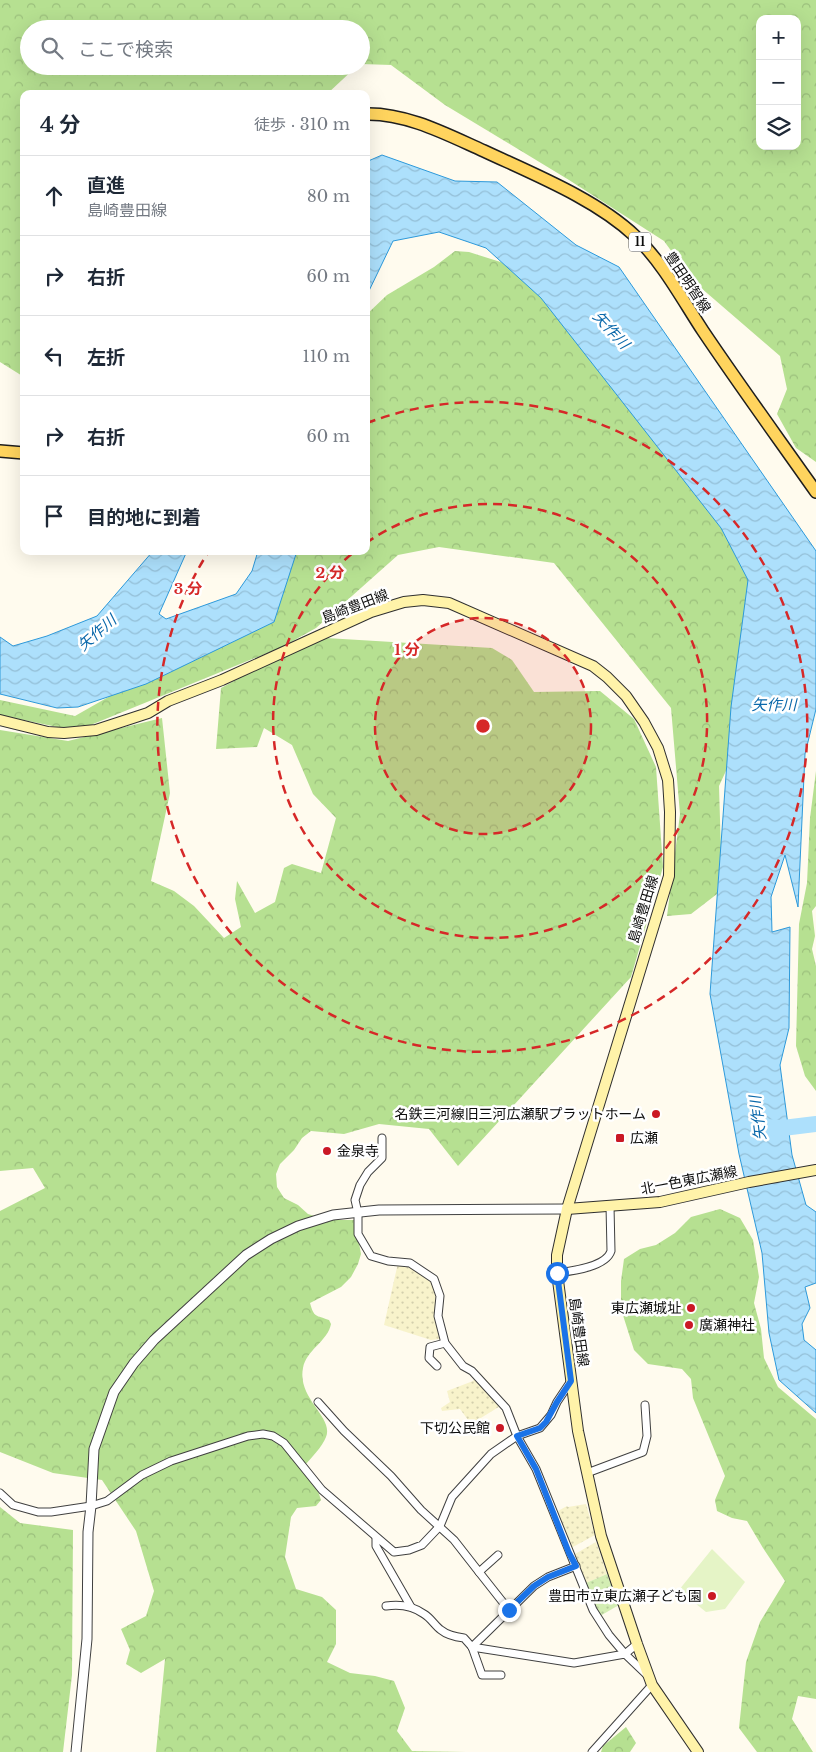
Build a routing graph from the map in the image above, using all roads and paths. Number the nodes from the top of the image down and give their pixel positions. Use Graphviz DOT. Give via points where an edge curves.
graph roads {
  1 [pos="370,114"];
  2 [pos="0,451"];
  3 [pos="20,453"];
  4 [pos="816,492"];
  5 [pos="0,720"];
  6 [pos="382,1138"];
  7 [pos="816,1170"];
  8 [pos="610,1206"];
  9 [pos="567,1209"];
  10 [pos="358,1213"];
  11 [pos="557,1273"];
  12 [pos="445,1342"];
  13 [pos="437,1366"];
  14 [pos="571,1381"];
  15 [pos="318,1402"];
  16 [pos="646,1405"];
  17 [pos="517,1436"];
  18 [pos="587,1473"];
  19 [pos="0,1493"];
  20 [pos="91,1506"];
  21 [pos="440,1526"];
  22 [pos="376,1538"];
  23 [pos="498,1555"];
  24 [pos="576,1566"];
  25 [pos="479,1572"];
  26 [pos="386,1606"];
  27 [pos="412,1607"];
  28 [pos="509,1610"];
  29 [pos="637,1644"];
  30 [pos="472,1647"];
  31 [pos="625,1654"];
  32 [pos="501,1675"];
  33 [pos="650,1681"];
  34 [pos="76,1752"];
  35 [pos="592,1752"];
  36 [pos="698,1752"];
  1 -- 4 [label="main road, 豊田明智線 / 11" via="406,120 446,134 507,162 588,202 634,236 661,268"];
  2 -- 3 [label="main road"];
  5 -- 9 [label="main road, 島崎豊田線" via="48,732 96,730 148,712 371,612 423,600 449,603 479,615 593,666 607,677 626,696 644,722 658,748 668,780 669,876"];
  6 -- 10 [label="street" via="382,1158 364,1178 355,1200"];
  7 -- 8 [label="main road, 北一色東広瀬線" via="660,1202"];
  8 -- 9 [label="main road, 北一色東広瀬線"];
  8 -- 11 [label="street" via="610,1256 602,1263"];
  9 -- 10 [label="street" via="379,1210"];
  9 -- 11 [label="main road, 島崎豊田線" via="557,1255"];
  10 -- 12 [label="street" via="358,1234 371,1256 410,1263 434,1279 440,1296 438,1316"];
  10 -- 20 [label="street" via="298,1226 271,1239 246,1255 154,1340 114,1392 94,1449"];
  11 -- 14 [label="main road, 島崎豊田線"];
  12 -- 13 [label="street" via="430,1347 430,1358"];
  12 -- 17 [label="street" via="463,1366 472,1371 506,1408"];
  14 -- 17 [label="street" via="546,1422 540,1428"];
  14 -- 18 [label="main road, 島崎豊田線"];
  15 -- 21 [label="street"];
  16 -- 18 [label="street" via="644,1452"];
  17 -- 21 [label="street" via="490,1454 452,1497"];
  17 -- 24 [label="street" via="536,1469"];
  18 -- 29 [label="main road, 島崎豊田線" via="602,1536"];
  19 -- 20 [label="street" via="12,1505 38,1512"];
  20 -- 22 [label="street" via="106,1502 142,1475 164,1464 263,1434 284,1443 322,1490"];
  20 -- 34 [label="street" via="87,1639"];
  21 -- 22 [label="street" via="422,1545 409,1550 394,1552"];
  21 -- 25 [label="street"];
  22 -- 27 [label="street" via="376,1546"];
  23 -- 25 [label="street"];
  24 -- 28 [label="street" via="534,1586"];
  24 -- 31 [label="street" via="593,1610"];
  25 -- 28 [label="street"];
  26 -- 27 [label="street"];
  27 -- 30 [label="street" via="424,1613 442,1631 464,1638"];
  28 -- 30 [label="street"];
  29 -- 31 [label="street"];
  29 -- 33 [label="main road, 島崎豊田線"];
  30 -- 31 [label="street" via="574,1663"];
  30 -- 32 [label="street" via="482,1675"];
  31 -- 33 [label="street"];
  33 -- 35 [label="street"];
  33 -- 36 [label="main road, 島崎豊田線"];
}
